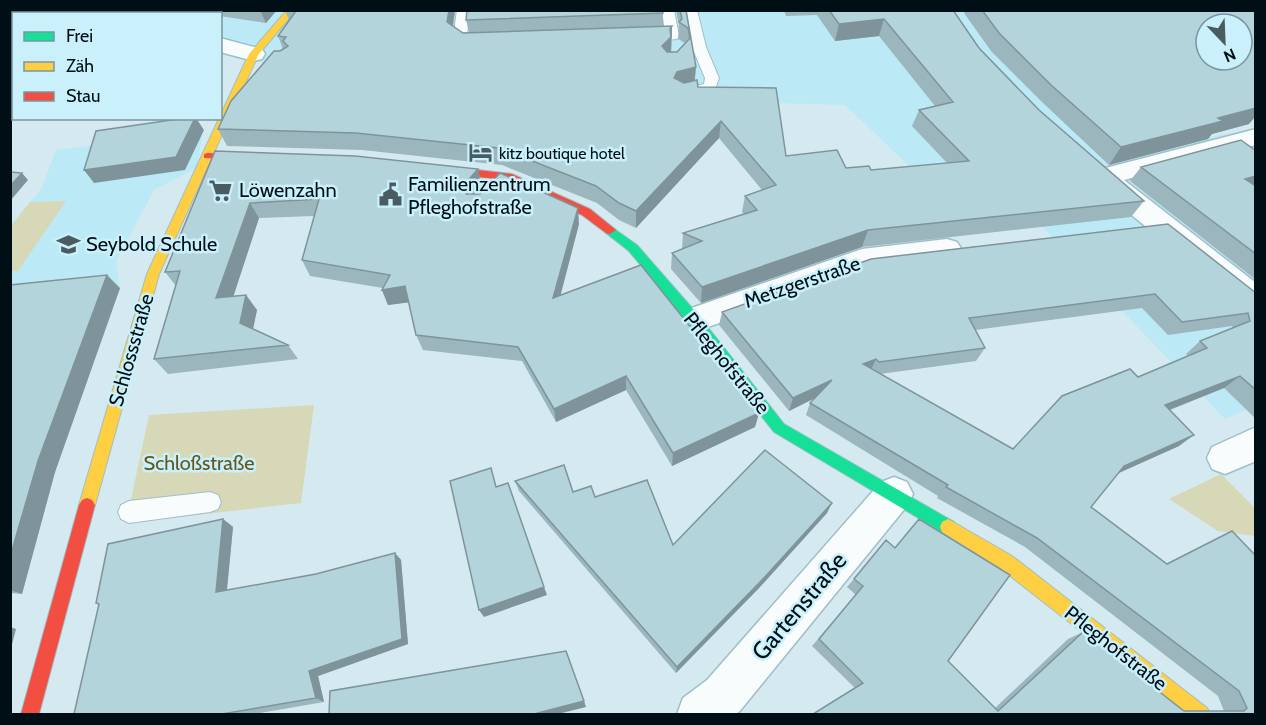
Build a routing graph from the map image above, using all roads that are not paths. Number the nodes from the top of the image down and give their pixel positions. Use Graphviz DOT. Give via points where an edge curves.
graph roads {
  1 [pos="292,10"];
  2 [pos="463,10"];
  3 [pos="668,10"];
  4 [pos="691,10"];
  5 [pos="637,38"];
  6 [pos="489,42"];
  7 [pos="222,46"];
  8 [pos="699,47"];
  9 [pos="256,58"];
  10 [pos="691,60"];
  11 [pos="682,94"];
  12 [pos="1256,137"];
  13 [pos="208,156"];
  14 [pos="267,158"];
  15 [pos="421,167"];
  16 [pos="502,176"];
  17 [pos="489,190"];
  18 [pos="1163,225"];
  19 [pos="1131,230"];
  20 [pos="978,247"];
  21 [pos="1256,300"];
  22 [pos="694,320"];
  23 [pos="894,494"];
  24 [pos="210,502"];
  25 [pos="129,512"];
  26 [pos="30,714"];
  27 [pos="699,714"];
  28 [pos="1201,714"];
  1 -- 9 [label="street, Schlossstraße"];
  2 -- 6 [label="lane" via="460,39 466,43"];
  3 -- 5 [label="lane" via="672,36"];
  4 -- 8 [label="lane"];
  7 -- 9 [label="street"];
  8 -- 10 [label="lane"];
  8 -- 11 [label="lane" via="712,78 710,86"];
  9 -- 13 [label="street, Schlossstraße"];
  12 -- 18 [label="street" via="1095,169"];
  13 -- 14 [label="street"];
  13 -- 26 [label="street, Schlossstraße" via="153,274"];
  15 -- 16 [label="street, Pfleghofstraße"];
  16 -- 17 [label="lane"];
  16 -- 22 [label="street, Pfleghofstraße" via="586,212 633,248"];
  18 -- 19 [label="street"];
  18 -- 21 [label="street"];
  20 -- 22 [label="street, Metzgerstraße" via="862,260"];
  22 -- 23 [label="street, Pfleghofstraße" via="779,428"];
  23 -- 27 [label="street, Gartenstraße" via="723,696"];
  23 -- 28 [label="street, Pfleghofstraße" via="1006,562"];
  24 -- 25 [label="lane"];
}
